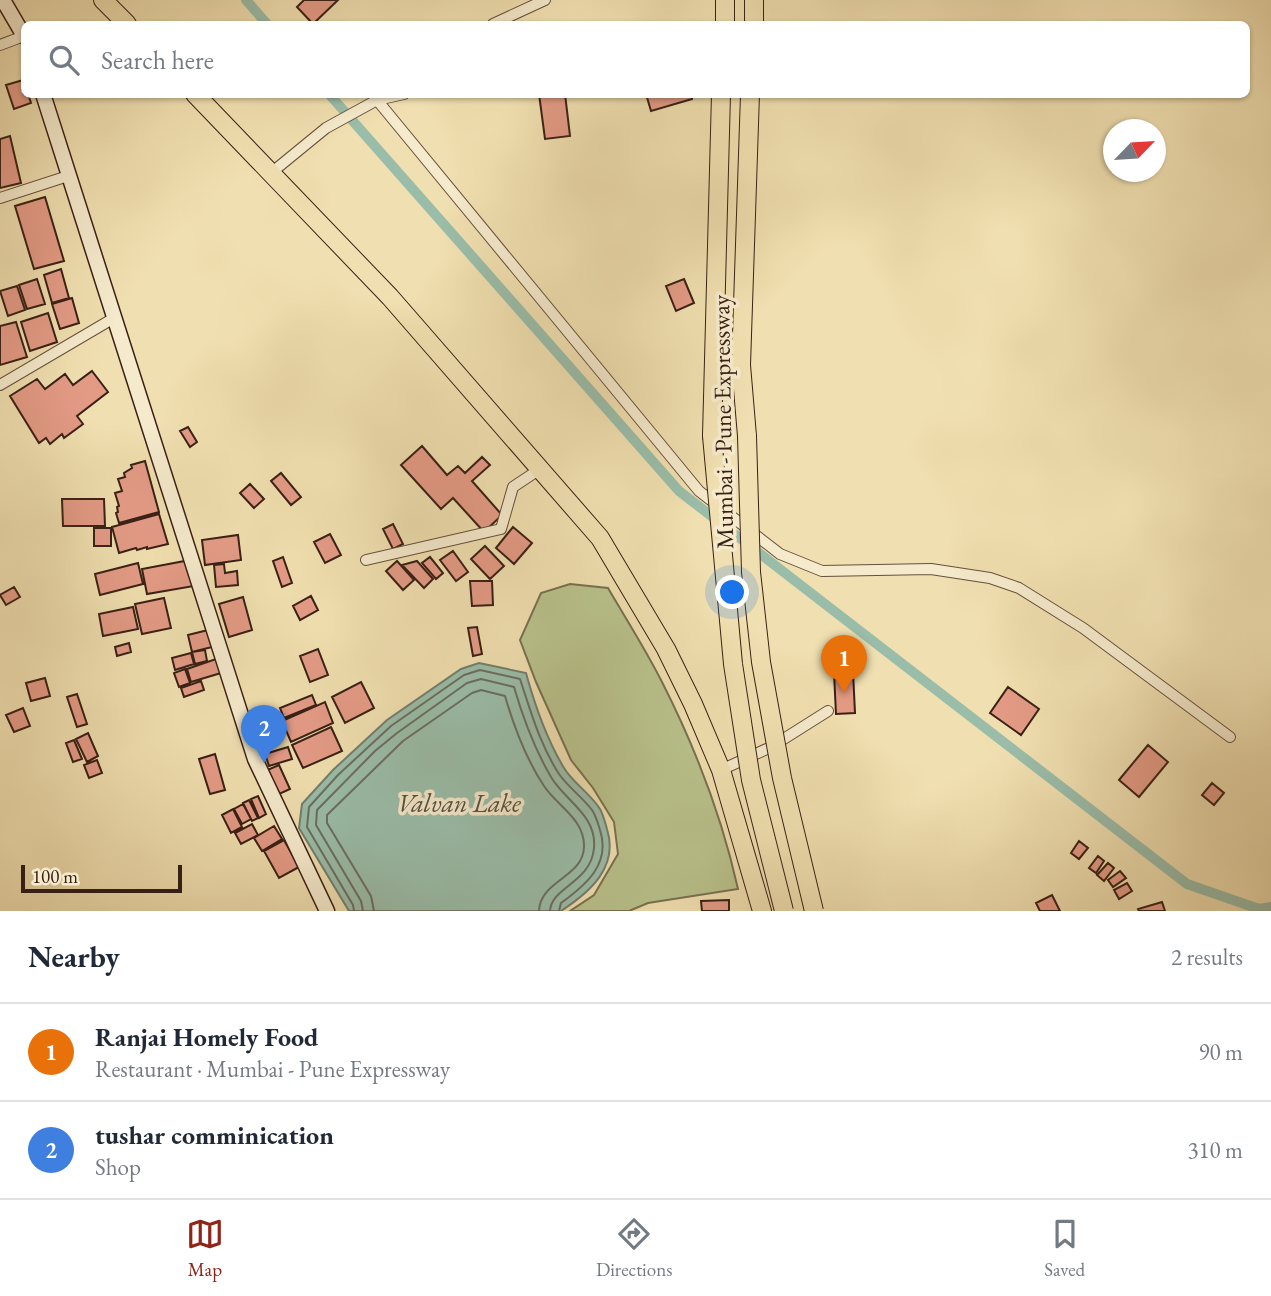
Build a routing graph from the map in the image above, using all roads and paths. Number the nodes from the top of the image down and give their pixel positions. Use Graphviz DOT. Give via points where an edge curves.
graph roads {
  1 [pos="3,0"];
  2 [pos="103,0"];
  3 [pos="545,0"];
  4 [pos="725,0"];
  5 [pos="754,0"];
  6 [pos="124,21"];
  7 [pos="500,21"];
  8 [pos="724,21"];
  9 [pos="754,21"];
  10 [pos="21,31"];
  11 [pos="21,37"];
  12 [pos="0,45"];
  13 [pos="44,98"];
  14 [pos="199,98"];
  15 [pos="386,98"];
  16 [pos="721,98"];
  17 [pos="750,98"];
  18 [pos="377,100"];
  19 [pos="271,173"];
  20 [pos="68,176"];
  21 [pos="0,198"];
  22 [pos="114,318"];
  23 [pos="0,385"];
  24 [pos="540,469"];
  25 [pos="366,560"];
  26 [pos="828,710"];
  27 [pos="1230,737"];
  28 [pos="721,770"];
  29 [pos="323,910"];
  30 [pos="762,911"];
  31 [pos="783,911"];
  32 [pos="814,911"];
  1 -- 10 [label="main road"];
  2 -- 6 [label="highway"];
  3 -- 7 [label="street"];
  4 -- 8 [label="highway"];
  5 -- 9 [label="highway"];
  11 -- 12 [label="street"];
  13 -- 20 [label="main road"];
  14 -- 19 [label="highway"];
  15 -- 18 [label="street"];
  16 -- 31 [label="highway, Mumbai - Pune Expressway, bridge" via="712,436 733,664 751,780"];
  17 -- 32 [label="highway, Mumbai - Pune Expressway, bridge" via="741,365 751,572 761,662 782,778"];
  18 -- 19 [label="street" via="326,128"];
  18 -- 27 [label="street" via="699,491 780,554 822,571 932,569 990,578 1018,588 1083,628"];
  19 -- 24 [label="highway" via="390,297"];
  20 -- 21 [label="street"];
  20 -- 22 [label="main road"];
  22 -- 23 [label="street"];
  22 -- 29 [label="main road" via="255,759"];
  24 -- 25 [label="street" via="513,487 501,529"];
  24 -- 28 [label="highway" via="600,538 636,597 688,693"];
  26 -- 28 [label="street" via="771,747"];
  28 -- 30 [label="highway"];
}
